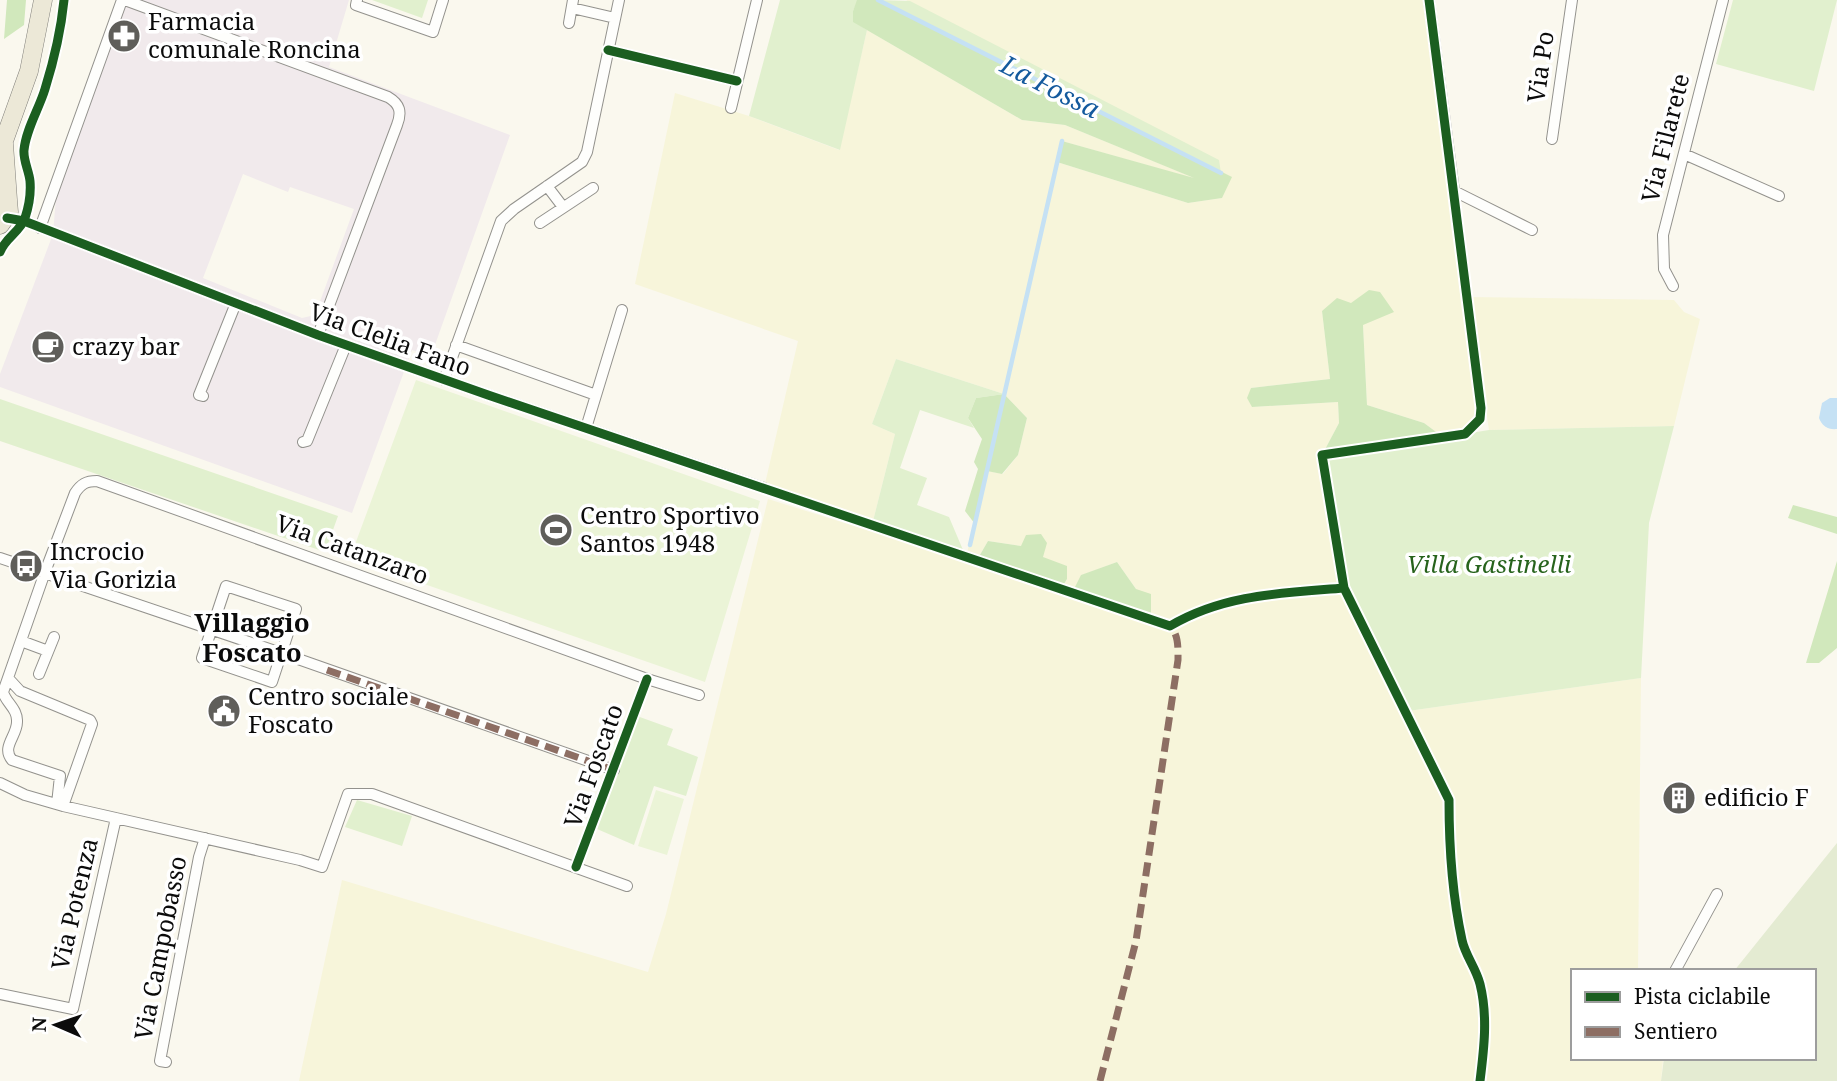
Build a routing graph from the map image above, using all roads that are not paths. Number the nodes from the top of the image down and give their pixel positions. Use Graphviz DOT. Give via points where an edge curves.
graph roads {
  1 [pos="43,0"];
  2 [pos="124,0"];
  3 [pos="357,0"];
  4 [pos="443,0"];
  5 [pos="619,0"];
  6 [pos="757,0"];
  7 [pos="1429,0"];
  8 [pos="1572,0"];
  9 [pos="1723,0"];
  10 [pos="572,4"];
  11 [pos="615,18"];
  12 [pos="569,23"];
  13 [pos="731,108"];
  14 [pos="1552,139"];
  15 [pos="2,148"];
  16 [pos="1684,154"];
  17 [pos="547,186"];
  18 [pos="593,188"];
  19 [pos="1779,196"];
  20 [pos="564,207"];
  21 [pos="4,209"];
  22 [pos="540,223"];
  23 [pos="40,228"];
  24 [pos="1532,230"];
  25 [pos="1673,286"];
  26 [pos="236,303"];
  27 [pos="622,310"];
  28 [pos="318,335"];
  29 [pos="346,345"];
  30 [pos="456,345"];
  31 [pos="444,380"];
  32 [pos="596,395"];
  33 [pos="203,396"];
  34 [pos="586,428"];
  35 [pos="303,442"];
  36 [pos="764,488"];
  37 [pos="0,558"];
  38 [pos="44,572"];
  39 [pos="211,631"];
  40 [pos="54,637"];
  41 [pos="21,641"];
  42 [pos="48,651"];
  43 [pos="281,653"];
  44 [pos="39,674"];
  45 [pos="8,678"];
  46 [pos="699,695"];
  47 [pos="614,770"];
  48 [pos="60,776"];
  49 [pos="72,780"];
  50 [pos="0,783"];
  51 [pos="0,794"];
  52 [pos="25,795"];
  53 [pos="60,805"];
  54 [pos="116,818"];
  55 [pos="205,838"];
  56 [pos="627,886"];
  57 [pos="1717,894"];
  58 [pos="1676,969"];
  59 [pos="0,994"];
  60 [pos="166,1062"];
  1 -- 15 [label="main road" via="29,71"];
  2 -- 23 [label="street"];
  2 -- 28 [label="street" via="388,97 399,107 400,117"];
  3 -- 4 [label="street" via="356,5 433,32"];
  5 -- 11 [label="street"];
  6 -- 13 [label="street"];
  7 -- 24 [label="street" via="1454,191"];
  8 -- 14 [label="street, Via Po"];
  9 -- 16 [label="street, Via Filarete"];
  10 -- 11 [label="street"];
  10 -- 12 [label="street"];
  11 -- 17 [label="street" via="587,152 582,162"];
  15 -- 21 [label="main road"];
  16 -- 19 [label="street"];
  16 -- 25 [label="street, Via Filarete" via="1663,235 1664,269"];
  17 -- 20 [label="street"];
  17 -- 30 [label="street" via="501,221"];
  18 -- 20 [label="street"];
  20 -- 22 [label="street"];
  21 -- 23 [label="street, Via Clelia Fano"];
  23 -- 26 [label="street, Via Clelia Fano"];
  26 -- 28 [label="street, Via Clelia Fano"];
  26 -- 33 [label="street" via="199,395"];
  27 -- 32 [label="street"];
  28 -- 29 [label="street, Via Clelia Fano"];
  29 -- 31 [label="street, Via Clelia Fano"];
  29 -- 35 [label="street, Via Clelia Fano"];
  30 -- 31 [label="street"];
  30 -- 32 [label="street"];
  31 -- 34 [label="street, Via Clelia Fano"];
  32 -- 34 [label="street"];
  34 -- 36 [label="street, Via Clelia Fano"];
  37 -- 38 [label="street, Via Foscato"];
  38 -- 39 [label="street, Via Foscato"];
  38 -- 41 [label="street"];
  38 -- 46 [label="street, Via Catanzaro" via="75,493 81,485 97,481"];
  39 -- 43 [label="street, Via Foscato"];
  39 -- 43 [label="street" via="202,657 272,682"];
  39 -- 43 [label="street" via="226,586 296,609"];
  40 -- 42 [label="street"];
  41 -- 42 [label="street"];
  41 -- 45 [label="street"];
  42 -- 44 [label="street"];
  43 -- 47 [label="street, Via Foscato"];
  45 -- 48 [label="street" via="4,696 18,720 8,755"];
  45 -- 49 [label="street" via="20,691 90,720"];
  48 -- 49 [label="street"];
  48 -- 53 [label="street"];
  49 -- 53 [label="street"];
  50 -- 52 [label="street, Via Campobasso"];
  51 -- 52 [label="street, Via Campobasso"];
  52 -- 53 [label="street, Via Campobasso"];
  53 -- 54 [label="street, Via Campobasso"];
  54 -- 55 [label="street, Via Campobasso"];
  54 -- 59 [label="street, Via Potenza" via="73,1009"];
  55 -- 56 [label="street, Via Campobasso" via="322,867 348,794 372,794"];
  55 -- 60 [label="street, Via Campobasso" via="160,1061"];
  57 -- 58 [label="street"];
}
